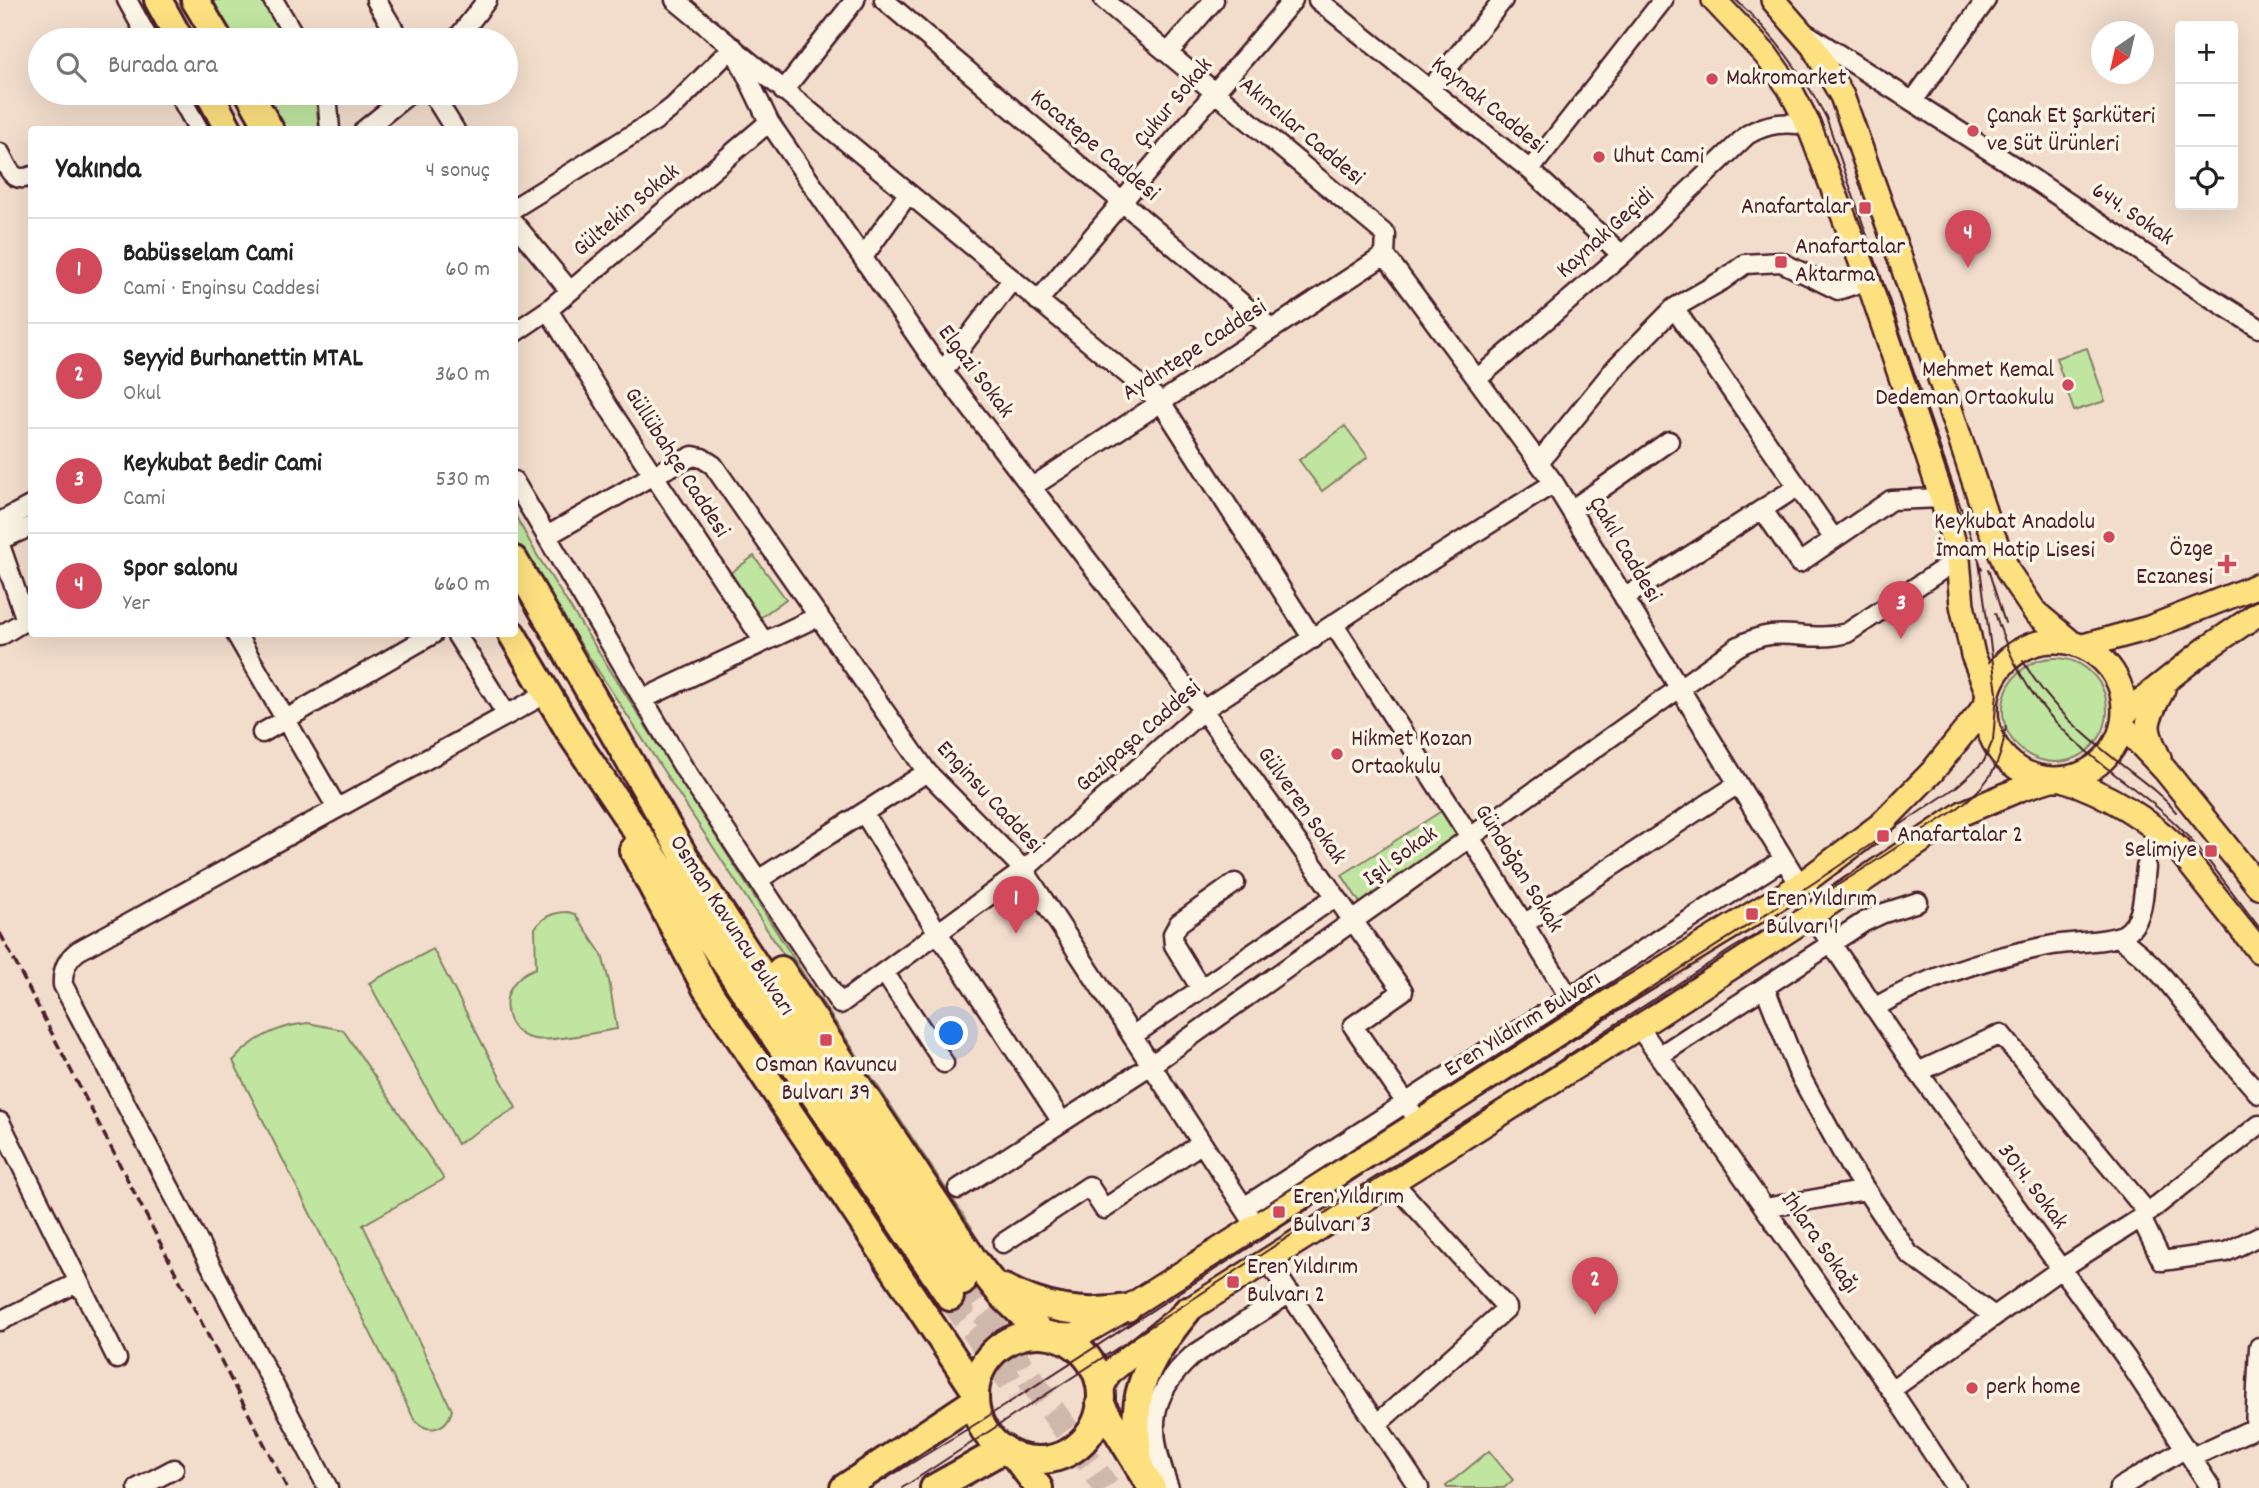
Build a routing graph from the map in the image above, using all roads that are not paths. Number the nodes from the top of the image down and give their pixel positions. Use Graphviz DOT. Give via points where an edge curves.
graph roads {
  1 [pos="127,0"];
  2 [pos="158,0"];
  3 [pos="195,0"];
  4 [pos="273,0"];
  5 [pos="376,0"];
  6 [pos="487,0"];
  7 [pos="676,0"];
  8 [pos="855,0"];
  9 [pos="884,0"];
  10 [pos="1104,0"];
  11 [pos="1214,0"];
  12 [pos="1293,0"];
  13 [pos="1318,0"];
  14 [pos="1503,0"];
  15 [pos="1663,0"];
  16 [pos="1714,0"];
  17 [pos="1986,0"];
  18 [pos="1338,6"];
  19 [pos="1789,11"];
  20 [pos="142,28"];
  21 [pos="173,28"];
  22 [pos="212,28"];
  23 [pos="290,28"];
  24 [pos="393,28"];
  25 [pos="465,28"];
  26 [pos="733,47"];
  27 [pos="1168,53"];
  28 [pos="1430,89"];
  29 [pos="783,91"];
  30 [pos="1215,93"];
  31 [pos="1913,101"];
  32 [pos="185,105"];
  33 [pos="215,105"];
  34 [pos="256,105"];
  35 [pos="328,105"];
  36 [pos="395,105"];
  37 [pos="439,105"];
  38 [pos="769,122"];
  39 [pos="197,126"];
  40 [pos="227,126"];
  41 [pos="268,126"];
  42 [pos="330,126"];
  43 [pos="369,126"];
  44 [pos="453,126"];
  45 [pos="1809,126"];
  46 [pos="0,153"];
  47 [pos="1530,170"];
  48 [pos="28,177"];
  49 [pos="908,194"];
  50 [pos="1122,202"];
  51 [pos="518,206"];
  52 [pos="518,228"];
  53 [pos="1622,255"];
  54 [pos="1385,256"];
  55 [pos="863,257"];
  56 [pos="1012,280"];
  57 [pos="1868,280"];
  58 [pos="570,291"];
  59 [pos="1038,301"];
  60 [pos="1674,309"];
  61 [pos="548,310"];
  62 [pos="2259,328"];
  63 [pos="518,330"];
  64 [pos="1272,330"];
  65 [pos="943,371"];
  66 [pos="1478,379"];
  67 [pos="1161,402"];
  68 [pos="1669,441"];
  69 [pos="1539,463"];
  70 [pos="653,475"];
  71 [pos="1554,483"];
  72 [pos="1032,487"];
  73 [pos="1797,487"];
  74 [pos="518,488"];
  75 [pos="1942,498"];
  76 [pos="28,507"];
  77 [pos="1571,510"];
  78 [pos="1763,510"];
  79 [pos="0,522"];
  80 [pos="28,528"];
  81 [pos="547,536"];
  82 [pos="1834,539"];
  83 [pos="0,543"];
  84 [pos="1958,559"];
  85 [pos="518,566"];
  86 [pos="2259,586"];
  87 [pos="1624,598"];
  88 [pos="2259,613"];
  89 [pos="819,615"];
  90 [pos="1334,625"];
  91 [pos="0,636"];
  92 [pos="238,637"];
  93 [pos="428,637"];
  94 [pos="458,637"];
  95 [pos="514,637"];
  96 [pos="1313,639"];
  97 [pos="764,642"];
  98 [pos="2077,645"];
  99 [pos="2168,680"];
  100 [pos="1679,688"];
  101 [pos="547,693"];
  102 [pos="643,699"];
  103 [pos="1987,699"];
  104 [pos="1203,710"];
  105 [pos="507,715"];
  106 [pos="285,719"];
  107 [pos="2124,720"];
  108 [pos="262,733"];
  109 [pos="571,734"];
  110 [pos="2165,770"];
  111 [pos="927,772"];
  112 [pos="2057,779"];
  113 [pos="1738,784"];
  114 [pos="337,808"];
  115 [pos="864,813"];
  116 [pos="1470,837"];
  117 [pos="1784,859"];
  118 [pos="2146,867"];
  119 [pos="1024,870"];
  120 [pos="758,880"];
  121 [pos="1235,883"];
  122 [pos="1800,885"];
  123 [pos="2259,887"];
  124 [pos="1335,897"];
  125 [pos="1918,902"];
  126 [pos="1812,915"];
  127 [pos="1353,922"];
  128 [pos="1524,924"];
  129 [pos="938,933"];
  130 [pos="2118,937"];
  131 [pos="1832,945"];
  132 [pos="2259,951"];
  133 [pos="884,972"];
  134 [pos="1765,988"];
  135 [pos="1201,989"];
  136 [pos="1569,997"];
  137 [pos="1874,1008"];
  138 [pos="1639,1027"];
  139 [pos="1132,1036"];
  140 [pos="1659,1056"];
  141 [pos="944,1063"];
  142 [pos="1151,1065"];
  143 [pos="1918,1072"];
  144 [pos="2259,1094"];
  145 [pos="1406,1103"];
  146 [pos="0,1122"];
  147 [pos="1062,1122"];
  148 [pos="1419,1122"];
  149 [pos="2259,1125"];
  150 [pos="1202,1143"];
  151 [pos="1393,1182"];
  152 [pos="958,1189"];
  153 [pos="1866,1191"];
  154 [pos="1765,1209"];
  155 [pos="2145,1215"];
  156 [pos="1250,1217"];
  157 [pos="2259,1236"];
  158 [pos="1003,1243"];
  159 [pos="1268,1261"];
  160 [pos="2062,1268"];
  161 [pos="79,1282"];
  162 [pos="966,1285"];
  163 [pos="1290,1293"];
  164 [pos="1127,1308"];
  165 [pos="1187,1311"];
  166 [pos="1994,1316"];
  167 [pos="0,1321"];
  168 [pos="1046,1335"];
  169 [pos="2259,1347"];
  170 [pos="117,1359"];
  171 [pos="1891,1390"];
  172 [pos="975,1395"];
  173 [pos="1100,1398"];
  174 [pos="2258,1398"];
  175 [pos="1377,1424"];
  176 [pos="1009,1452"];
  177 [pos="2189,1452"];
  178 [pos="174,1469"];
  179 [pos="1146,1479"];
  180 [pos="138,1488"];
  181 [pos="328,1488"];
  182 [pos="844,1488"];
  183 [pos="934,1488"];
  184 [pos="1039,1488"];
  185 [pos="1169,1488"];
  186 [pos="1419,1488"];
  187 [pos="1956,1488"];
  188 [pos="2119,1488"];
  189 [pos="2211,1488"];
  1 -- 20 [label="street"];
  2 -- 21 [label="highway"];
  3 -- 22 [label="highway"];
  4 -- 23 [label="street"];
  5 -- 24 [label="street"];
  6 -- 25 [label="street"];
  7 -- 26 [label="street"];
  8 -- 29 [label="street"];
  9 -- 50 [label="street, Kocatepe Caddesi"];
  10 -- 27 [label="street, Akıncılar Caddesi"];
  11 -- 27 [label="street"];
  12 -- 30 [label="street, Çukur Sokak"];
  13 -- 18 [label="street, Kaynak Caddesi"];
  14 -- 28 [label="street"];
  15 -- 47 [label="street"];
  16 -- 45 [label="main road" via="1766,55"];
  17 -- 31 [label="street"];
  18 -- 28 [label="street, Kaynak Caddesi"];
  19 -- 31 [label="street, 644. Sokak"];
  19 -- 98 [label="main road" via="1825,64 1849,113 2009,573 2035,612"];
  26 -- 29 [label="street"];
  26 -- 38 [label="street, Elgazi Sokak"];
  26 -- 51 [label="street" via="656,120"];
  27 -- 30 [label="street, Akıncılar Caddesi"];
  28 -- 47 [label="street, Kaynak Caddesi"];
  29 -- 49 [label="street"];
  30 -- 50 [label="street, Çukur Sokak"];
  30 -- 54 [label="street, Akıncılar Caddesi" via="1386,235"];
  31 -- 62 [label="street, 644. Sokak"];
  32 -- 39 [label="street"];
  33 -- 40 [label="highway"];
  34 -- 41 [label="highway"];
  35 -- 42 [label="street"];
  36 -- 43 [label="street"];
  37 -- 44 [label="street"];
  38 -- 55 [label="street, Elgazi Sokak"];
  38 -- 58 [label="street, Gültekin Sokak"];
  45 -- 53 [label="street, Kaynak Geçidi" via="1777,123 1747,135"];
  45 -- 57 [label="main road"];
  46 -- 48 [label="street" via="13,176"];
  47 -- 53 [label="street, Kaynak Caddesi"];
  49 -- 55 [label="street"];
  49 -- 56 [label="street"];
  50 -- 59 [label="street, Çukur Sokak"];
  50 -- 64 [label="street, Kocatepe Caddesi"];
  52 -- 58 [label="street"];
  53 -- 66 [label="street, Kaynak Geçidi"];
  54 -- 64 [label="street, Aydıntepe Caddesi"];
  54 -- 66 [label="street, Çakıl Caddesi"];
  55 -- 65 [label="street, Elgazi Sokak"];
  56 -- 59 [label="street"];
  56 -- 65 [label="street"];
  57 -- 60 [label="street" via="1838,290 1782,262 1745,264"];
  57 -- 75 [label="main road"];
  58 -- 61 [label="street, Gültekin Sokak"];
  59 -- 67 [label="street"];
  60 -- 69 [label="street" via="1617,366"];
  60 -- 73 [label="street"];
  61 -- 63 [label="street, Gültekin Sokak"];
  61 -- 70 [label="street, Güllübahçe Caddesi"];
  64 -- 67 [label="street, Aydıntepe Caddesi"];
  65 -- 72 [label="street, Elgazi Sokak"];
  66 -- 69 [label="street, Çakıl Caddesi"];
  67 -- 72 [label="street, Aydıntepe Caddesi"];
  67 -- 96 [label="street"];
  68 -- 77 [label="street"];
  69 -- 71 [label="street, Çakıl Caddesi"];
  70 -- 81 [label="street, Enginsu Caddesi"];
  70 -- 89 [label="street, Enginsu Caddesi" via="693,456 713,465"];
  70 -- 97 [label="street, Güllübahçe Caddesi"];
  71 -- 77 [label="street, Çakıl Caddesi"];
  71 -- 90 [label="street, Gazipaşa Caddesi"];
  72 -- 104 [label="street, Elgazi Sokak"];
  73 -- 78 [label="street"];
  73 -- 82 [label="street"];
  74 -- 81 [label="street"];
  75 -- 82 [label="street" via="1891,500"];
  75 -- 84 [label="main road"];
  76 -- 79 [label="street"];
  77 -- 87 [label="street, Çakıl Caddesi"];
  78 -- 82 [label="street" via="1799,563"];
  78 -- 87 [label="street"];
  80 -- 83 [label="street"];
  81 -- 102 [label="street"];
  83 -- 91 [label="street" via="26,620"];
  84 -- 100 [label="street, Işıl Sokak" via="1847,634 1825,638 1784,633 1755,638"];
  84 -- 103 [label="main road" via="1962,605"];
  85 -- 162 [label="highway" via="603,717 690,833"];
  86 -- 98 [label="main road" via="2158,625"];
  87 -- 100 [label="street, Çakıl Caddesi"];
  88 -- 99 [label="main road"];
  89 -- 97 [label="street"];
  89 -- 111 [label="street, Enginsu Caddesi"];
  90 -- 96 [label="street, Gazipaşa Caddesi"];
  90 -- 116 [label="street, Gündoğan Sokak"];
  92 -- 106 [label="street"];
  93 -- 106 [label="street"];
  94 -- 105 [label="street"];
  95 -- 101 [label="highway, Osman Kavuncu Bulvarı"];
  96 -- 104 [label="street, Gazipaşa Caddesi"];
  97 -- 102 [label="street"];
  98 -- 103 [label="main road" via="2048,641 2025,648 2002,665"];
  98 -- 107 [label="main road" via="2094,652 2111,669 2122,691"];
  99 -- 107 [label="main road"];
  99 -- 110 [label="main road" via="2147,726"];
  100 -- 113 [label="street, Çakıl Caddesi"];
  100 -- 116 [label="street, Işıl Sokak"];
  101 -- 105 [label="street"];
  101 -- 109 [label="highway, Osman Kavuncu Bulvarı"];
  102 -- 120 [label="street"];
  103 -- 112 [label="main road" via="1986,717 2002,753 2027,773"];
  103 -- 122 [label="main road, Eren Yıldırım Bulvarı" via="1933,772 1880,825"];
  104 -- 119 [label="street, Gazipaşa Caddesi"];
  104 -- 124 [label="street, Gülveren Sokak"];
  105 -- 114 [label="street"];
  106 -- 108 [label="street"];
  106 -- 114 [label="street"];
  107 -- 110 [label="main road"];
  107 -- 112 [label="main road" via="2105,758 2086,772"];
  109 -- 162 [label="highway, Osman Kavuncu Bulvarı"];
  109 -- 172 [label="highway" via="706,988"];
  110 -- 123 [label="main road"];
  111 -- 115 [label="street"];
  111 -- 119 [label="street, Enginsu Caddesi"];
  112 -- 126 [label="main road" via="1963,813"];
  112 -- 132 [label="main road" via="2121,804 2166,837"];
  113 -- 117 [label="street, Çakıl Caddesi"];
  113 -- 128 [label="street"];
  114 -- 181 [label="street" via="78,951 68,961 62,979"];
  115 -- 120 [label="street"];
  115 -- 129 [label="street"];
  116 -- 127 [label="street, Işıl Sokak"];
  116 -- 128 [label="street, Gündoğan Sokak"];
  117 -- 122 [label="street, Çakıl Caddesi"];
  117 -- 136 [label="street"];
  118 -- 130 [label="street" via="2140,916 2132,929"];
  119 -- 129 [label="street, Gazipaşa Caddesi"];
  119 -- 139 [label="street, Enginsu Caddesi"];
  120 -- 133 [label="street, Gazipaşa Caddesi" via="840,1004"];
  121 -- 135 [label="street" via="1179,923 1173,934 1174,945"];
  122 -- 148 [label="main road, Eren Yıldırım Bulvarı"];
  124 -- 127 [label="street, Gülveren Sokak"];
  124 -- 135 [label="street"];
  125 -- 131 [label="street" via="1881,914"];
  126 -- 131 [label="street, 3014. Sokak"];
  126 -- 138 [label="main road"];
  127 -- 142 [label="street, Işıl Sokak"];
  127 -- 145 [label="street, Gülveren Sokak" via="1403,991 1353,1026"];
  128 -- 136 [label="street, Gündoğan Sokak"];
  129 -- 133 [label="street, Gazipaşa Caddesi"];
  129 -- 147 [label="street"];
  130 -- 137 [label="street" via="2059,944 1971,964"];
  130 -- 144 [label="street" via="2159,971"];
  131 -- 134 [label="street"];
  131 -- 137 [label="street, 3014. Sokak"];
  133 -- 141 [label="street"];
  134 -- 140 [label="street"];
  134 -- 153 [label="street" via="1798,1072"];
  135 -- 139 [label="street"];
  136 -- 145 [label="street"];
  137 -- 143 [label="street, 3014. Sokak"];
  138 -- 140 [label="street, Ihlara Sokağı"];
  138 -- 151 [label="main road"];
  139 -- 142 [label="street, Enginsu Caddesi"];
  140 -- 154 [label="street, Ihlara Sokağı"];
  142 -- 147 [label="street, Işıl Sokak"];
  142 -- 150 [label="street, Enginsu Caddesi"];
  143 -- 155 [label="street" via="2001,1034"];
  143 -- 160 [label="street, 3014. Sokak"];
  145 -- 148 [label="street, Gülveren Sokak"];
  145 -- 156 [label="street"];
  146 -- 161 [label="street"];
  147 -- 152 [label="street, Işıl Sokak"];
  148 -- 156 [label="main road, Eren Yıldırım Bulvarı"];
  149 -- 155 [label="street"];
  150 -- 156 [label="street, Enginsu Caddesi"];
  150 -- 158 [label="street" via="1104,1209 1089,1186"];
  151 -- 159 [label="main road"];
  151 -- 175 [label="street" via="1507,1308"];
  153 -- 154 [label="street"];
  153 -- 166 [label="street" via="1909,1254"];
  154 -- 171 [label="street, Ihlara Sokağı"];
  155 -- 157 [label="street" via="2162,1261 2226,1252"];
  155 -- 160 [label="street"];
  156 -- 164 [label="main road, Eren Yıldırım Bulvarı"];
  159 -- 163 [label="street"];
  159 -- 165 [label="main road"];
  160 -- 166 [label="street"];
  160 -- 177 [label="street, 3014. Sokak"];
  161 -- 167 [label="street"];
  161 -- 170 [label="street"];
  162 -- 164 [label="highway" via="1054,1308 1097,1312"];
  162 -- 168 [label="highway"];
  163 -- 175 [label="street"];
  163 -- 185 [label="street" via="1192,1356 1165,1387 1157,1408 1155,1437"];
  164 -- 168 [label="main road, Eren Yıldırım Bulvarı" via="1073,1336"];
  165 -- 173 [label="main road" via="1109,1373"];
  165 -- 179 [label="highway" via="1154,1356 1140,1385 1136,1429"];
  166 -- 171 [label="street"];
  168 -- 172 [label="highway" via="1016,1338 996,1349 982,1367"];
  168 -- 173 [label="highway" via="1061,1338 1085,1354 1098,1380"];
  169 -- 174 [label="street"];
  171 -- 187 [label="street, Ihlara Sokağı"];
  172 -- 176 [label="highway" via="979,1422 990,1438"];
  172 -- 182 [label="highway"];
  173 -- 176 [label="highway" via="1098,1415 1087,1435 1070,1451 1048,1459"];
  173 -- 179 [label="highway"];
  174 -- 177 [label="street" via="2255,1427"];
  175 -- 186 [label="street"];
  176 -- 183 [label="highway"];
  176 -- 184 [label="highway"];
  177 -- 188 [label="street"];
  177 -- 189 [label="street, 3014. Sokak"];
  178 -- 180 [label="street"];
}
